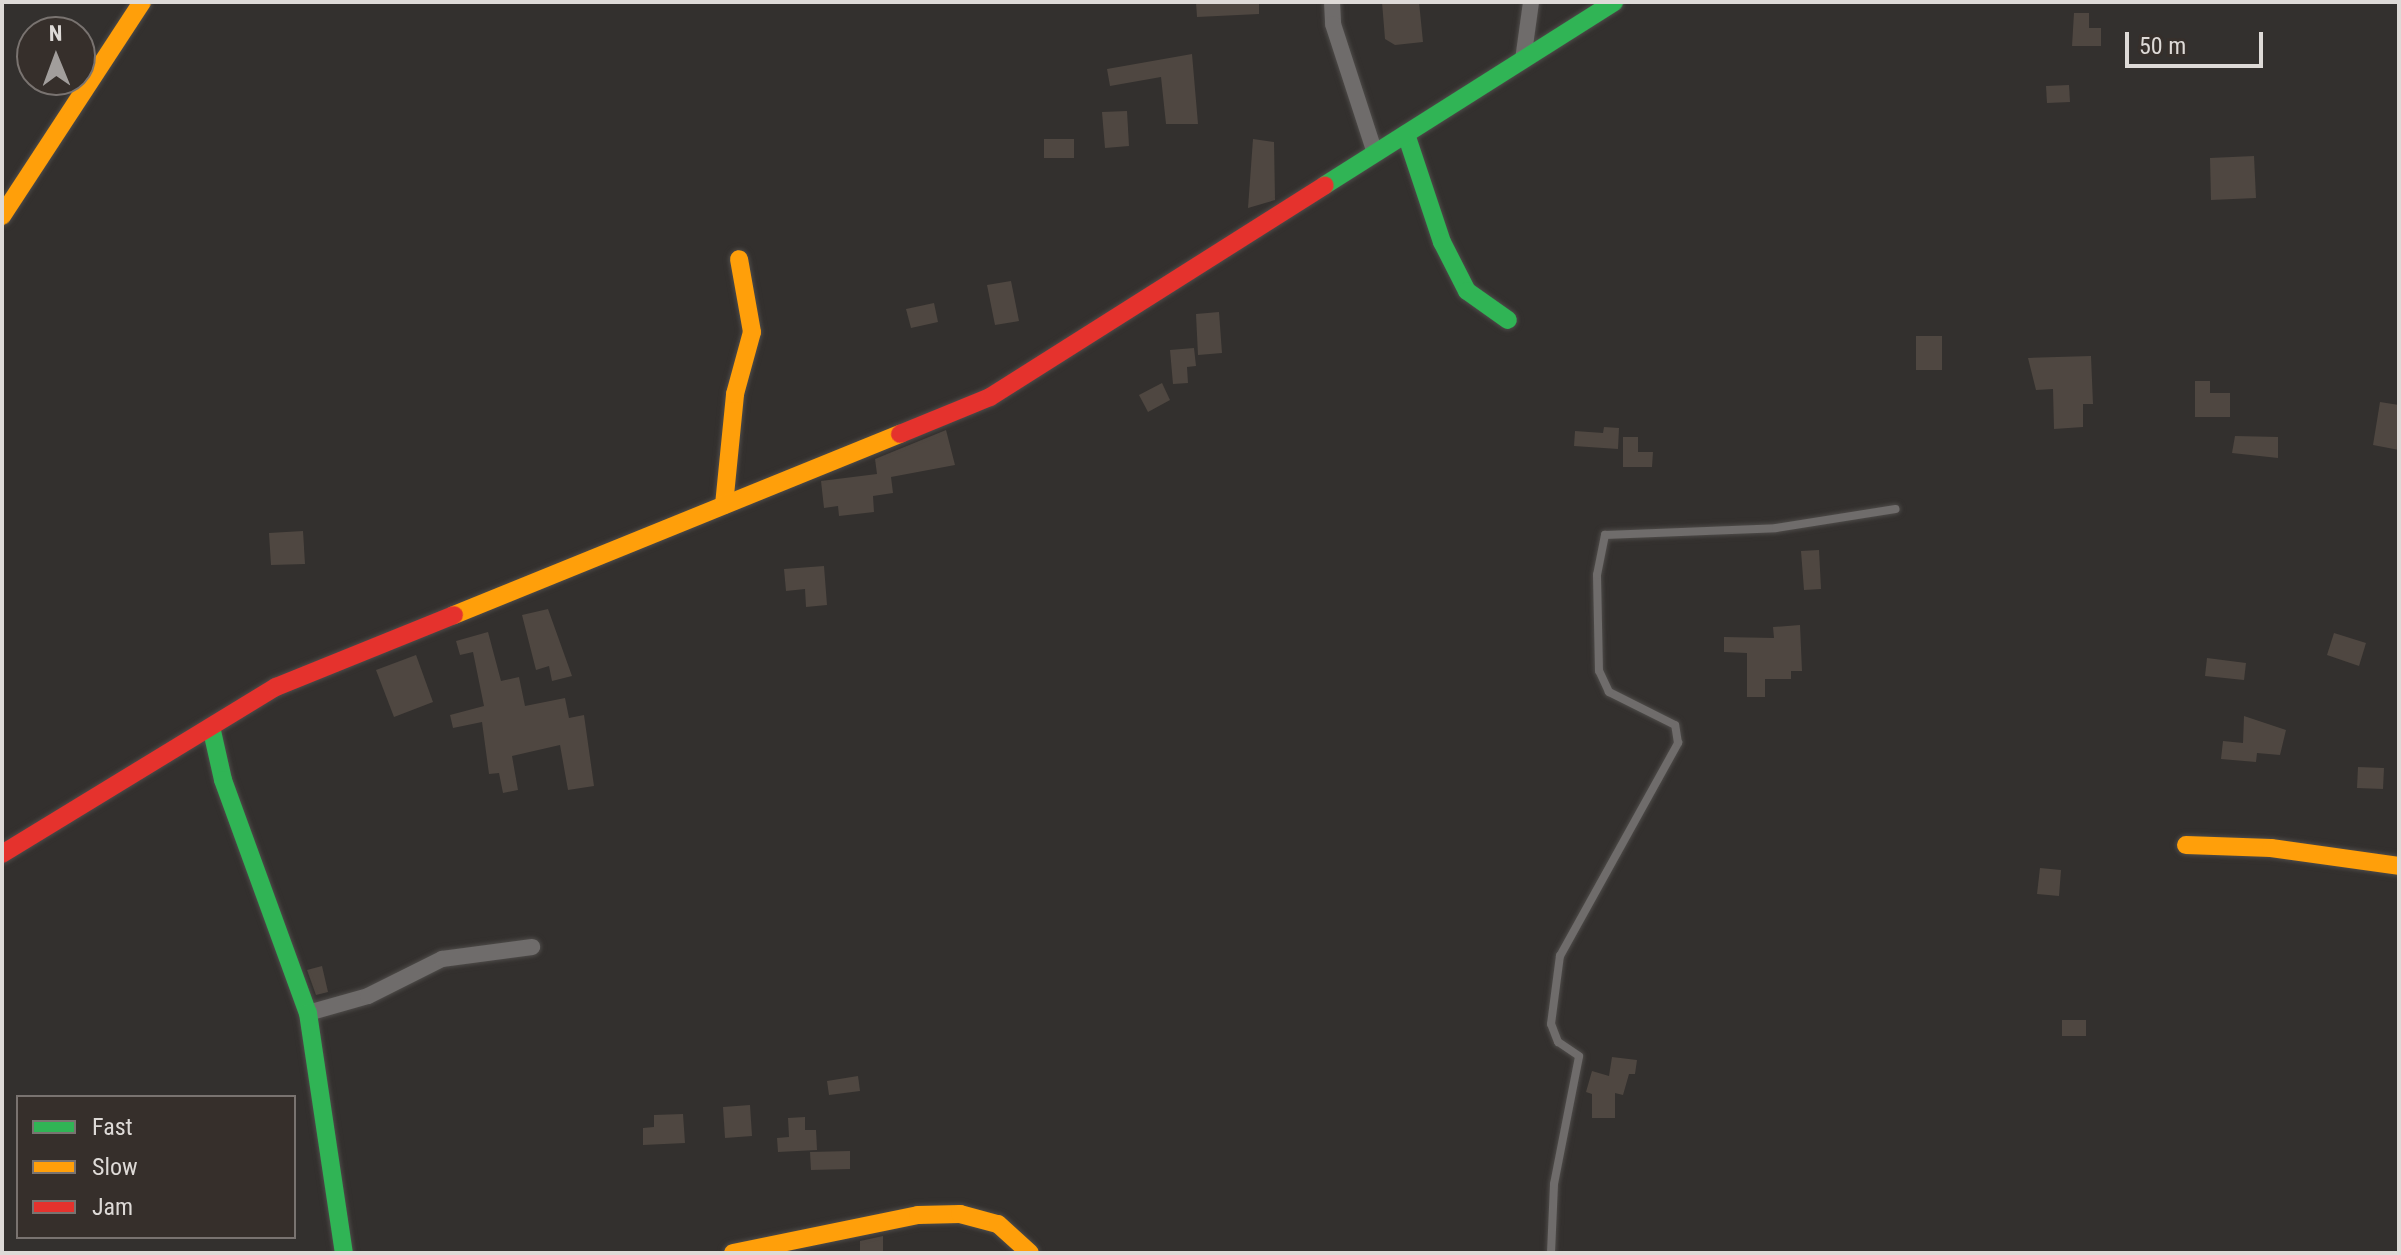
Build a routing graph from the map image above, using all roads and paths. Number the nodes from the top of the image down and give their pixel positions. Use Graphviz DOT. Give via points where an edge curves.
graph roads {
  1 [pos="142,2"];
  2 [pos="1332,2"];
  3 [pos="1531,2"];
  4 [pos="1614,2"];
  5 [pos="1523,60"];
  6 [pos="1406,134"];
  7 [pos="1375,153"];
  8 [pos="2,216"];
  9 [pos="739,259"];
  10 [pos="1508,320"];
  11 [pos="724,505"];
  12 [pos="1896,509"];
  13 [pos="212,731"];
  14 [pos="2186,845"];
  15 [pos="2,854"];
  16 [pos="2399,866"];
  17 [pos="532,947"];
  18 [pos="308,1013"];
  19 [pos="344,1253"];
  20 [pos="733,1253"];
  21 [pos="1030,1253"];
  22 [pos="1551,1253"];
  1 -- 8 [label="main road"];
  2 -- 7 [label="street" via="1333,24"];
  3 -- 5 [label="street"];
  4 -- 5 [label="main road"];
  5 -- 6 [label="main road"];
  6 -- 7 [label="main road"];
  6 -- 10 [label="main road" via="1442,242 1467,291"];
  7 -- 11 [label="main road" via="990,397"];
  9 -- 11 [label="main road" via="752,332 735,394"];
  11 -- 13 [label="main road" via="276,687"];
  12 -- 22 [label="lane" via="1776,528 1605,535 1597,575 1599,671 1609,692 1675,725 1678,743 1560,956 1551,1024 1558,1042 1579,1056 1554,1184"];
  13 -- 15 [label="main road"];
  13 -- 18 [label="main road" via="223,780"];
  14 -- 16 [label="main road" via="2271,848"];
  17 -- 18 [label="street" via="442,959 368,996"];
  18 -- 19 [label="main road"];
  20 -- 21 [label="main road" via="918,1215 960,1214 998,1224"];
}
